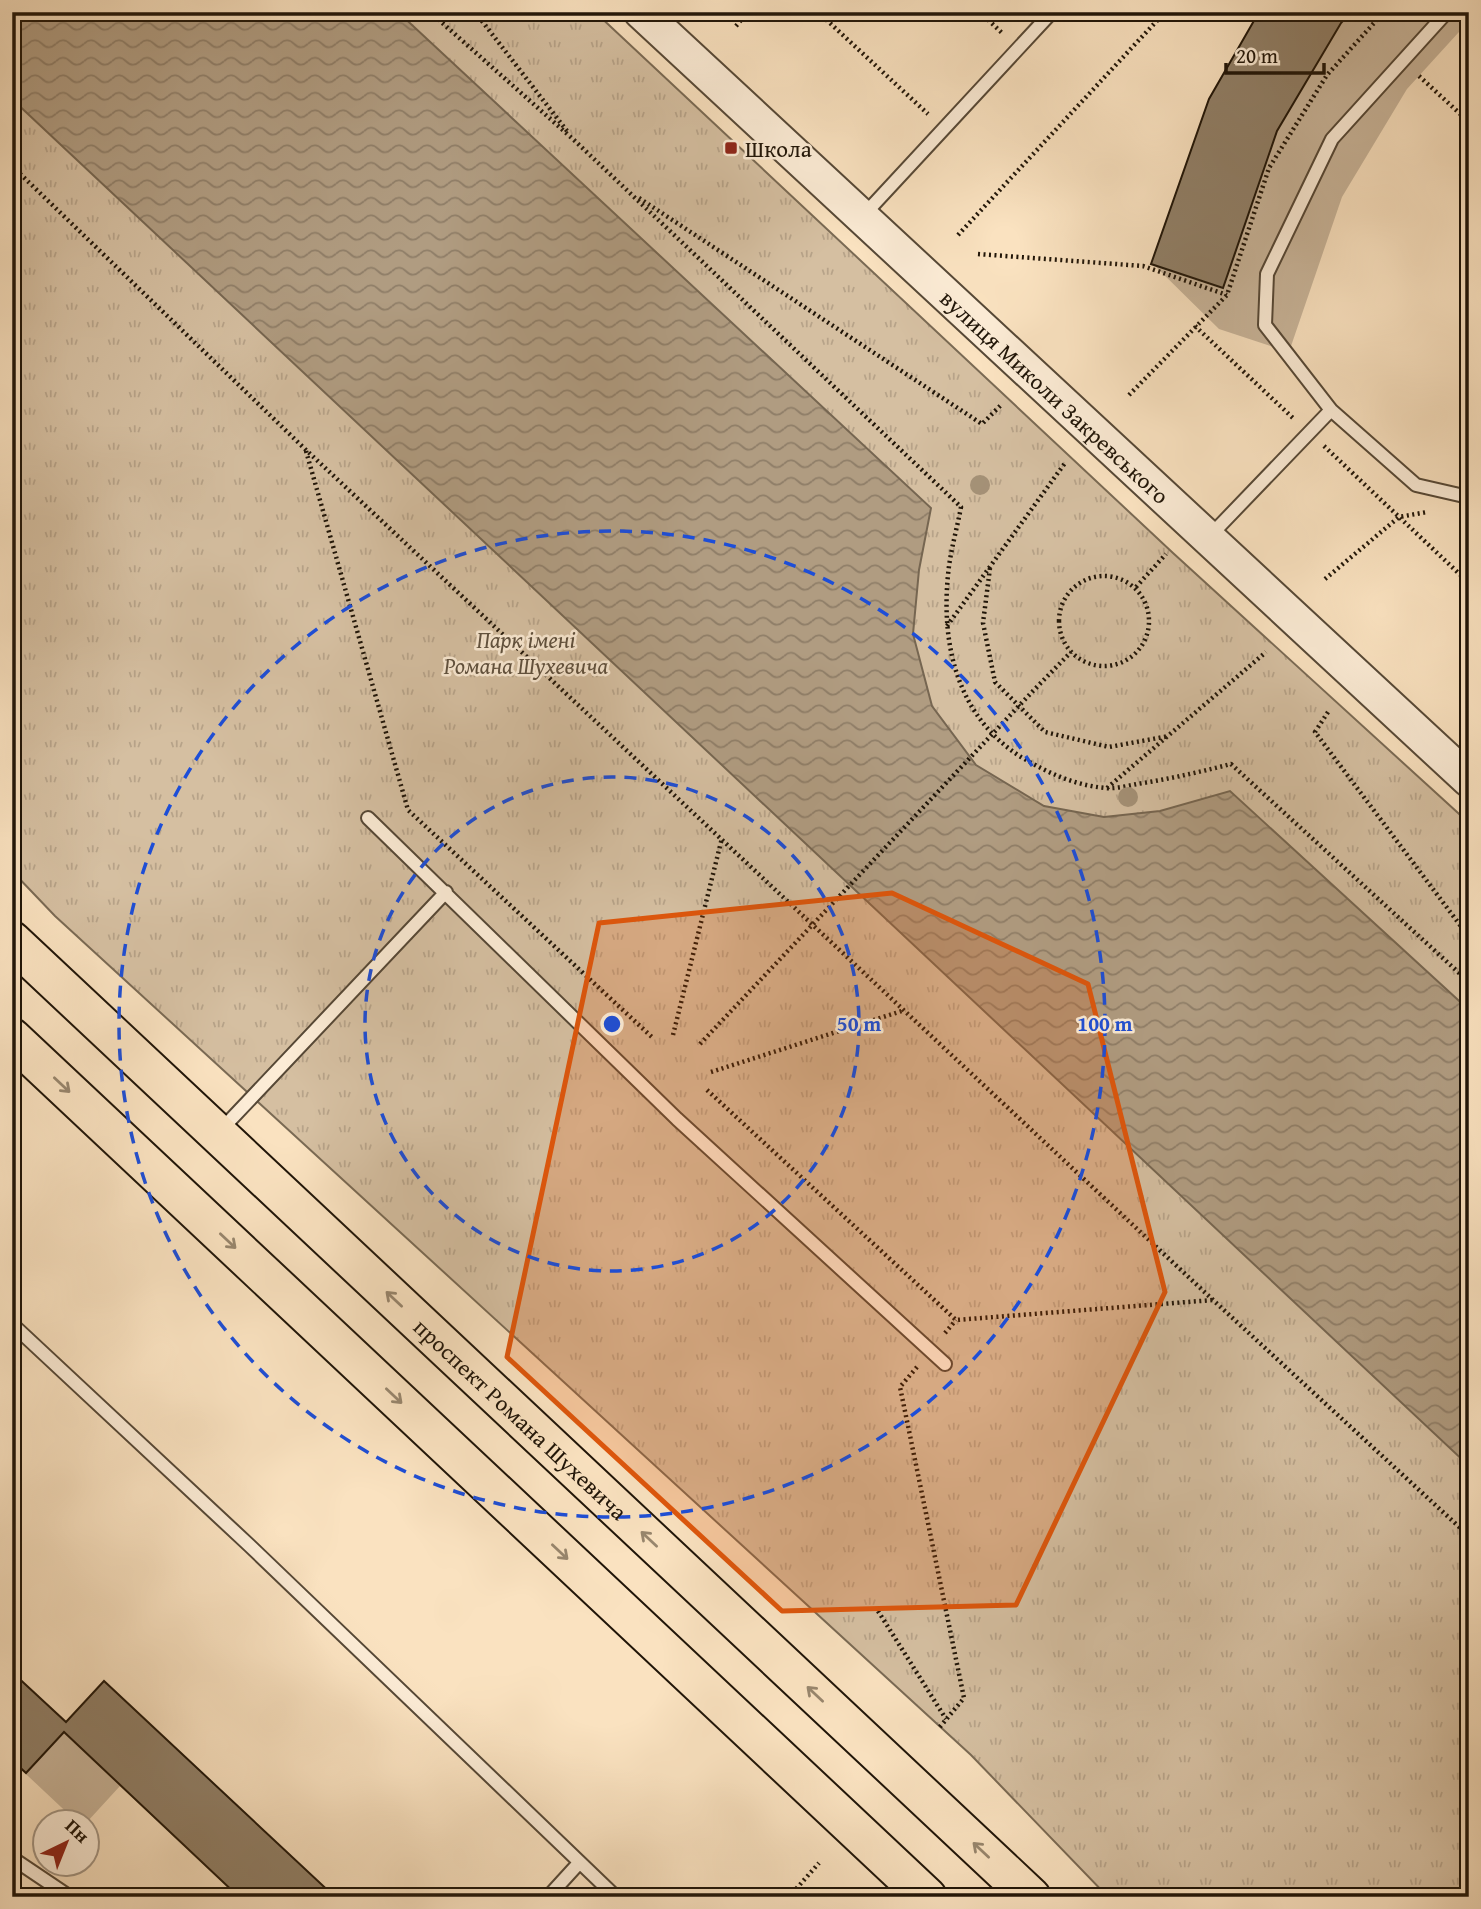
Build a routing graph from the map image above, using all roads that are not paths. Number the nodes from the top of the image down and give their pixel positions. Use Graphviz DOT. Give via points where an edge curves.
graph roads {
  1 [pos="641,12"];
  2 [pos="1052,12"];
  3 [pos="1447,12"];
  4 [pos="862,217"];
  5 [pos="1331,410"];
  6 [pos="1469,493"];
  7 [pos="1208,538"];
  8 [pos="1469,780"];
  9 [pos="368,818"];
  10 [pos="446,892"];
  11 [pos="12,942"];
  12 [pos="12,1038"];
  13 [pos="217,1134"];
  14 [pos="12,1324"];
  15 [pos="945,1364"];
  16 [pos="12,1858"];
  17 [pos="579,1863"];
  18 [pos="70,1897"];
  19 [pos="548,1897"];
  20 [pos="616,1897"];
  21 [pos="928,1897"];
  22 [pos="1031,1897"];
  1 -- 4 [label="street, вулиця Миколи Закревського"];
  2 -- 4 [label="lane"];
  3 -- 5 [label="lane" via="1332,139 1267,274 1265,325"];
  4 -- 7 [label="street, вулиця Миколи Закревського"];
  5 -- 6 [label="lane" via="1416,485"];
  5 -- 7 [label="lane"];
  7 -- 8 [label="street, вулиця Миколи Закревського"];
  9 -- 10 [label="lane"];
  10 -- 13 [label="lane"];
  10 -- 15 [label="lane" via="677,1119"];
  11 -- 13 [label="main road, проспект Романа Шухевича"];
  12 -- 21 [label="main road, one-way"];
  22 -- 13 [label="main road, проспект Романа Шухевича, one-way"];
  14 -- 17 [label="lane"];
  16 -- 18 [label="lane"];
  17 -- 19 [label="lane"];
  17 -- 20 [label="lane"];
}
